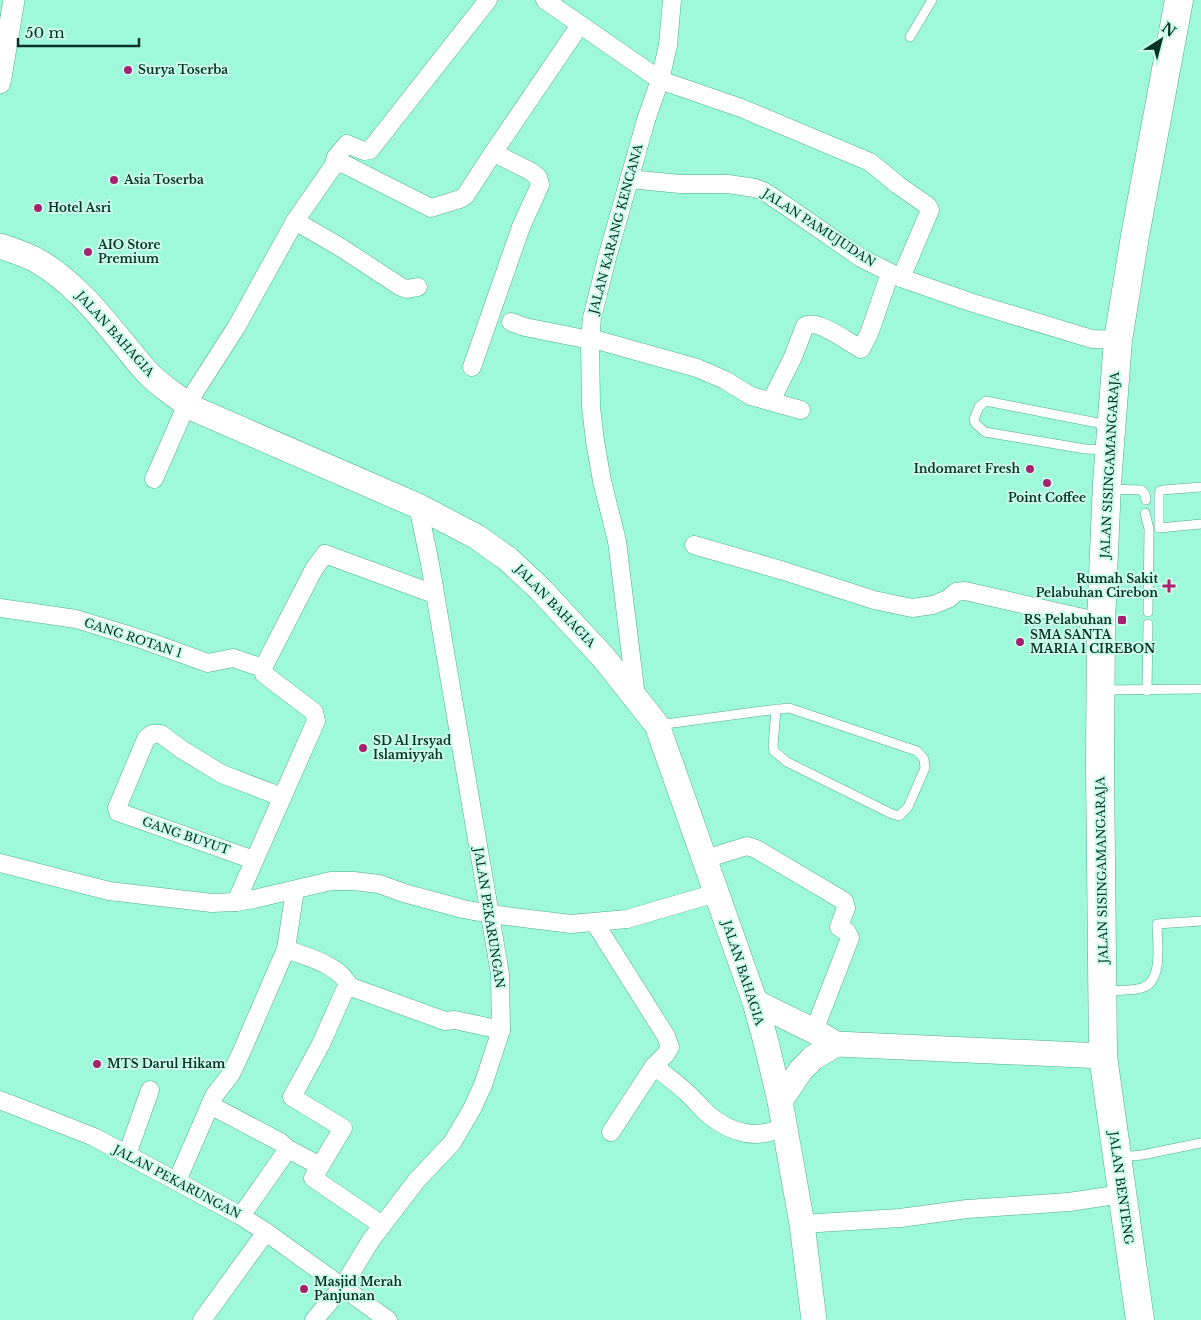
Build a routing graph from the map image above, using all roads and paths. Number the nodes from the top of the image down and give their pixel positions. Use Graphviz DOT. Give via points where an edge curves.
graph roads {
  1 [pos="14,0"];
  2 [pos="488,0"];
  3 [pos="545,0"];
  4 [pos="672,0"];
  5 [pos="932,0"];
  6 [pos="1179,0"];
  7 [pos="580,25"];
  8 [pos="910,37"];
  9 [pos="2,57"];
  10 [pos="660,80"];
  11 [pos="0,82"];
  12 [pos="496,150"];
  13 [pos="334,165"];
  14 [pos="629,179"];
  15 [pos="295,221"];
  16 [pos="0,246"];
  17 [pos="896,276"];
  18 [pos="418,287"];
  19 [pos="511,322"];
  20 [pos="590,339"];
  21 [pos="1118,340"];
  22 [pos="472,367"];
  23 [pos="771,401"];
  24 [pos="187,404"];
  25 [pos="801,410"];
  26 [pos="1110,438"];
  27 [pos="154,479"];
  28 [pos="1201,487"];
  29 [pos="1106,489"];
  30 [pos="1146,500"];
  31 [pos="418,506"];
  32 [pos="1145,512"];
  33 [pos="1201,524"];
  34 [pos="1159,528"];
  35 [pos="1149,529"];
  36 [pos="694,545"];
  37 [pos="434,594"];
  38 [pos="0,608"];
  39 [pos="1148,612"];
  40 [pos="1101,622"];
  41 [pos="1148,624"];
  42 [pos="263,668"];
  43 [pos="1201,689"];
  44 [pos="1100,690"];
  45 [pos="1146,690"];
  46 [pos="636,698"];
  47 [pos="776,710"];
  48 [pos="657,725"];
  49 [pos="282,797"];
  50 [pos="705,859"];
  51 [pos="254,860"];
  52 [pos="0,863"];
  53 [pos="295,890"];
  54 [pos="716,893"];
  55 [pos="236,902"];
  56 [pos="490,914"];
  57 [pos="1201,921"];
  58 [pos="596,923"];
  59 [pos="286,949"];
  60 [pos="350,987"];
  61 [pos="1104,991"];
  62 [pos="755,1002"];
  63 [pos="501,1030"];
  64 [pos="814,1031"];
  65 [pos="836,1044"];
  66 [pos="1103,1056"];
  67 [pos="654,1066"];
  68 [pos="150,1090"];
  69 [pos="0,1100"];
  70 [pos="780,1101"];
  71 [pos="210,1105"];
  72 [pos="784,1126"];
  73 [pos="610,1132"];
  74 [pos="1201,1143"];
  75 [pos="288,1148"];
  76 [pos="127,1155"];
  77 [pos="1117,1157"];
  78 [pos="320,1166"];
  79 [pos="177,1181"];
  80 [pos="1122,1194"];
  81 [pos="241,1216"];
  82 [pos="802,1224"];
  83 [pos="382,1225"];
  84 [pos="266,1232"];
  85 [pos="343,1286"];
  86 [pos="202,1320"];
  87 [pos="314,1320"];
  88 [pos="388,1320"];
  89 [pos="814,1320"];
  90 [pos="1140,1320"];
  1 -- 9 [label="street"];
  2 -- 13 [label="street" via="370,150 347,144 336,157"];
  3 -- 7 [label="street"];
  4 -- 10 [label="street, JALAN KARANG KENCANA" via="668,45"];
  5 -- 8 [label="lane"];
  6 -- 21 [label="highway, JALAN SISINGAMANGARAJA"];
  7 -- 10 [label="street"];
  7 -- 12 [label="street"];
  9 -- 11 [label="street"];
  10 -- 14 [label="street, JALAN KARANG KENCANA"];
  10 -- 17 [label="street" via="864,158 928,206 930,210"];
  12 -- 13 [label="street" via="465,196 431,208 348,166"];
  12 -- 22 [label="street" via="498,155 538,177 540,185 521,228"];
  13 -- 15 [label="street"];
  14 -- 17 [label="street, JALAN PAMUJUDAN" via="755,188 861,258"];
  14 -- 20 [label="street, JALAN KARANG KENCANA" via="592,318"];
  15 -- 18 [label="street" via="340,246 401,287"];
  15 -- 24 [label="street" via="237,326"];
  16 -- 24 [label="main road, JALAN BAHAGIA" via="35,260 62,278 104,319 147,372"];
  17 -- 21 [label="street, JALAN PAMUJUDAN" via="1092,339"];
  17 -- 23 [label="street" via="860,350 827,329 812,324 805,326"];
  19 -- 20 [label="street"];
  20 -- 23 [label="street" via="697,368 726,380 751,396"];
  20 -- 46 [label="street, JALAN KARANG KENCANA" via="595,441 617,541"];
  21 -- 26 [label="highway, JALAN SISINGAMANGARAJA"];
  23 -- 25 [label="street"];
  24 -- 27 [label="street"];
  24 -- 31 [label="main road, JALAN BAHAGIA"];
  26 -- 26 [label="lane" via="1085,449 985,432 974,419 979,407 986,402"];
  26 -- 29 [label="highway, JALAN SISINGAMANGARAJA"];
  28 -- 34 [label="lane" via="1160,491"];
  29 -- 30 [label="lane" via="1141,490"];
  29 -- 40 [label="highway, JALAN SISINGAMANGARAJA"];
  31 -- 37 [label="street, JALAN PEKARUNGAN"];
  31 -- 46 [label="main road, JALAN BAHAGIA" via="478,537 508,559 604,658"];
  32 -- 35 [label="lane"];
  33 -- 34 [label="lane"];
  34 -- 35 [label="lane"];
  35 -- 39 [label="lane"];
  36 -- 40 [label="street" via="874,600 912,608 933,605 956,592 965,591"];
  37 -- 42 [label="street" via="325,554"];
  37 -- 56 [label="street, JALAN PEKARUNGAN"];
  38 -- 42 [label="street, GANG ROTAN 1" via="76,619 141,638 208,663 232,658"];
  40 -- 44 [label="highway, JALAN SISINGAMANGARAJA"];
  41 -- 45 [label="lane"];
  42 -- 49 [label="street" via="264,674 314,712 316,718"];
  43 -- 45 [label="lane"];
  44 -- 45 [label="lane"];
  44 -- 61 [label="highway, JALAN SISINGAMANGARAJA"];
  46 -- 48 [label="main road, JALAN BAHAGIA"];
  47 -- 47 [label="lane" via="789,708 916,751 924,759 924,768 908,807 900,816 892,814 788,762 774,751"];
  47 -- 48 [label="lane"];
  48 -- 50 [label="main road, JALAN BAHAGIA"];
  49 -- 51 [label="street"];
  49 -- 51 [label="street, GANG BUYUT" via="222,774 164,736 152,734 146,739 118,812"];
  50 -- 54 [label="main road, JALAN BAHAGIA"];
  50 -- 64 [label="street" via="747,846 844,901 846,908 839,927 850,938"];
  51 -- 55 [label="street"];
  52 -- 55 [label="street" via="109,891 212,904"];
  53 -- 55 [label="street"];
  53 -- 56 [label="street" via="332,881 379,884"];
  53 -- 59 [label="street"];
  54 -- 58 [label="street" via="627,919"];
  54 -- 62 [label="main road, JALAN BAHAGIA"];
  56 -- 58 [label="street" via="571,924"];
  56 -- 63 [label="street, JALAN PEKARUNGAN" via="500,974"];
  57 -- 61 [label="lane" via="1157,924 1157,970 1152,981 1142,988"];
  58 -- 67 [label="street" via="666,1036 670,1047"];
  59 -- 60 [label="street" via="333,968 346,978"];
  59 -- 71 [label="street" via="241,1053"];
  60 -- 63 [label="street" via="445,1021 455,1020"];
  60 -- 78 [label="street" via="344,992 292,1097 343,1128"];
  61 -- 66 [label="highway, JALAN SISINGAMANGARAJA"];
  62 -- 64 [label="main road"];
  62 -- 70 [label="main road, JALAN BAHAGIA"];
  63 -- 83 [label="street, JALAN PEKARUNGAN" via="483,1085 452,1142"];
  64 -- 65 [label="main road"];
  65 -- 66 [label="main road"];
  65 -- 70 [label="main road" via="801,1070"];
  66 -- 77 [label="highway, JALAN BENTENG"];
  67 -- 72 [label="street" via="710,1115 737,1132 756,1135"];
  67 -- 73 [label="street"];
  68 -- 76 [label="street"];
  69 -- 76 [label="street, JALAN PEKARUNGAN" via="94,1137"];
  70 -- 72 [label="main road, JALAN BAHAGIA"];
  71 -- 75 [label="street"];
  71 -- 79 [label="street"];
  72 -- 82 [label="main road, JALAN BAHAGIA"];
  74 -- 77 [label="lane"];
  75 -- 78 [label="street"];
  75 -- 81 [label="street"];
  76 -- 79 [label="street, JALAN PEKARUNGAN"];
  77 -- 80 [label="highway, JALAN BENTENG"];
  78 -- 83 [label="street" via="313,1178"];
  79 -- 81 [label="street, JALAN PEKARUNGAN"];
  80 -- 82 [label="street" via="900,1218"];
  80 -- 90 [label="highway, JALAN BENTENG"];
  81 -- 84 [label="street, JALAN PEKARUNGAN"];
  82 -- 89 [label="main road, JALAN BAHAGIA"];
  83 -- 85 [label="street, JALAN PEKARUNGAN"];
  84 -- 85 [label="street, JALAN PEKARUNGAN"];
  84 -- 86 [label="street"];
  85 -- 87 [label="street"];
  85 -- 88 [label="street, JALAN PEKARUNGAN"];
}
